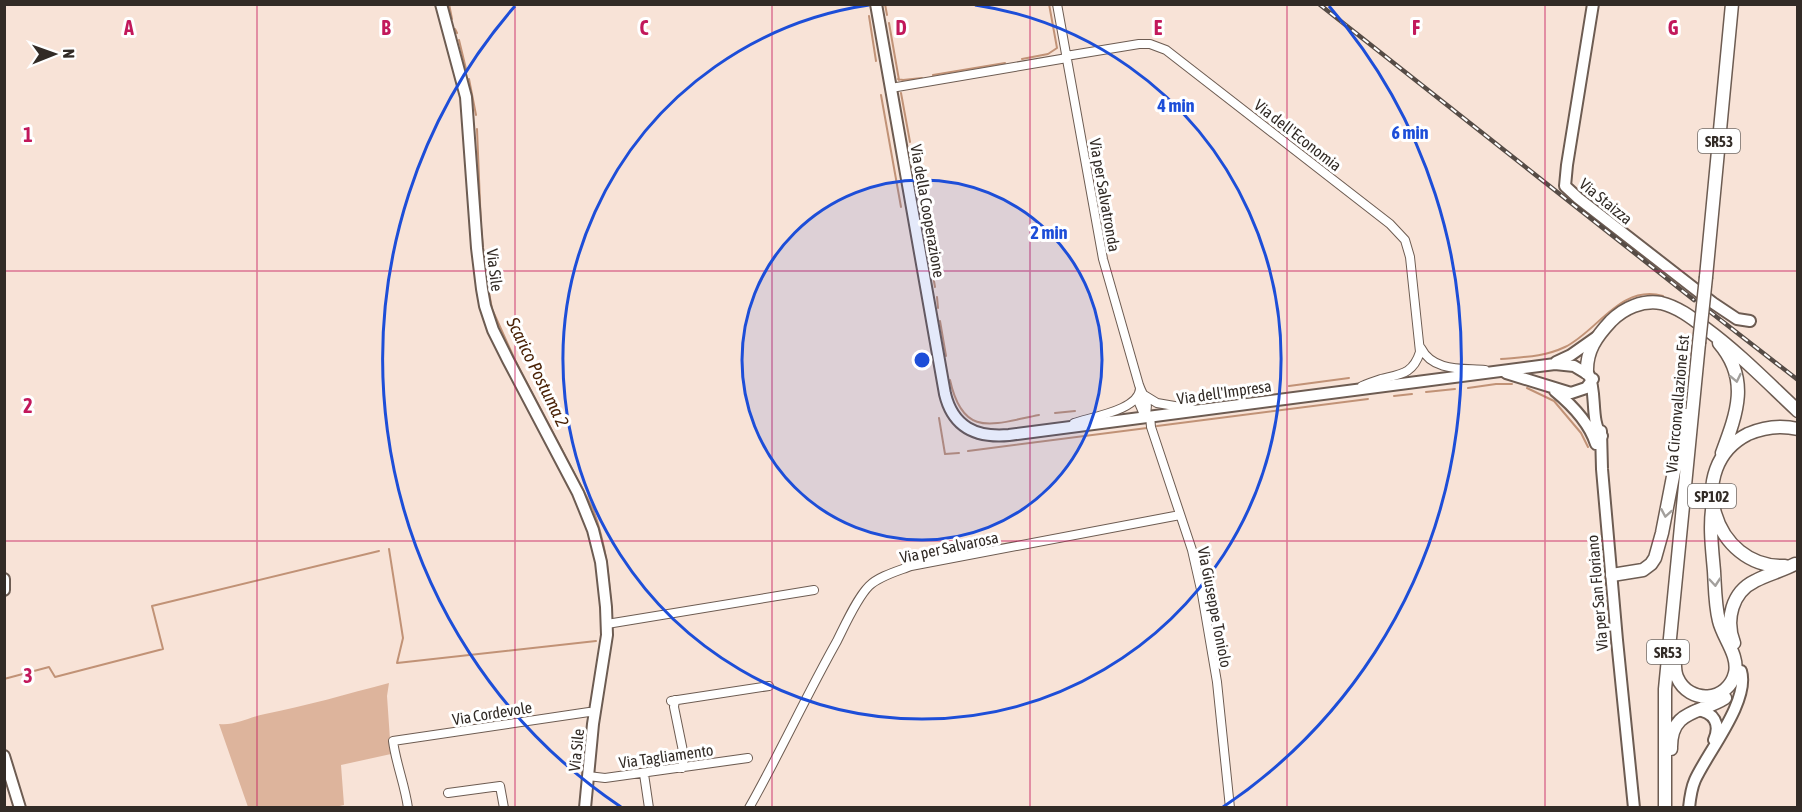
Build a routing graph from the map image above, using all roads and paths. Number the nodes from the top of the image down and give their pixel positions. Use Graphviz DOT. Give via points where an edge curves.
graph roads {
  1 [pos="441,4"];
  2 [pos="876,4"];
  3 [pos="1057,4"];
  4 [pos="1593,4"];
  5 [pos="1732,4"];
  6 [pos="1067,57"];
  7 [pos="891,88"];
  8 [pos="1750,321"];
  9 [pos="1706,329"];
  10 [pos="1599,335"];
  11 [pos="1420,347"];
  12 [pos="1699,348"];
  13 [pos="1550,364"];
  14 [pos="1499,372"];
  15 [pos="1591,379"];
  16 [pos="1547,385"];
  17 [pos="1355,389"];
  18 [pos="1141,392"];
  19 [pos="1199,410"];
  20 [pos="1797,411"];
  21 [pos="1147,417"];
  22 [pos="957,420"];
  23 [pos="1068,427"];
  24 [pos="1797,429"];
  25 [pos="1599,445"];
  26 [pos="1719,464"];
  27 [pos="1602,470"];
  28 [pos="1713,502"];
  29 [pos="1180,515"];
  30 [pos="1796,564"];
  31 [pos="1612,575"];
  32 [pos="4,579"];
  33 [pos="1675,583"];
  34 [pos="4,590"];
  35 [pos="814,590"];
  36 [pos="607,624"];
  37 [pos="1741,672"];
  38 [pos="769,686"];
  39 [pos="1696,710"];
  40 [pos="595,713"];
  41 [pos="1710,752"];
  42 [pos="4,756"];
  43 [pos="748,758"];
  44 [pos="682,768"];
  45 [pos="644,774"];
  46 [pos="588,776"];
  47 [pos="448,793"];
  48 [pos="20,807"];
  49 [pos="408,807"];
  50 [pos="504,807"];
  51 [pos="585,807"];
  52 [pos="649,807"];
  53 [pos="749,807"];
  54 [pos="1230,807"];
  55 [pos="1634,807"];
  56 [pos="1665,807"];
  57 [pos="1689,807"];
  1 -- 36 [label="street, Via Sile" via="466,97 484,300 501,346 588,516 601,562"];
  2 -- 7 [label="street, Via della Cooperazione"];
  3 -- 6 [label="street, Via per Salvatronda"];
  4 -- 8 [label="street, Via Staizza" via="1564,185 1713,303 1737,319"];
  5 -- 12 [label="main road, Via Circonvallazione Est / SR53, bridge"];
  6 -- 7 [label="street, Via dell'Economia"];
  6 -- 11 [label="street, Via dell'Economia" via="1139,44 1169,51 1390,224 1409,248"];
  6 -- 18 [label="street, Via per Salvatronda" via="1103,259"];
  7 -- 22 [label="street, Via della Cooperazione" via="945,394"];
  9 -- 10 [label="main road" via="1671,307 1645,303 1621,312"];
  9 -- 20 [label="main road" via="1745,359"];
  9 -- 26 [label="main road, one-way" via="1729,357 1738,385 1736,417"];
  10 -- 13 [label="street, Via dell'Impresa"];
  10 -- 15 [label="main road"];
  11 -- 14 [label="street" via="1438,365"];
  11 -- 17 [label="street" via="1417,361 1406,372"];
  12 -- 31 [label="main road, one-way" via="1658,549 1651,564 1643,570"];
  12 -- 33 [label="main road, Via Circonvallazione Est / SR53"];
  13 -- 14 [label="street, Via dell'Impresa"];
  13 -- 15 [label="street, Via dell'Impresa" via="1572,365"];
  14 -- 16 [label="street, Via dell'Impresa"];
  14 -- 17 [label="street, Via dell'Impresa"];
  15 -- 16 [label="street, Via dell'Impresa" via="1583,390 1571,393"];
  15 -- 25 [label="street, Via per San Floriano"];
  16 -- 25 [label="street" via="1582,418"];
  17 -- 19 [label="street, Via dell'Impresa"];
  18 -- 19 [label="street" via="1160,404"];
  18 -- 21 [label="street, Via per Salvatronda" via="1147,404"];
  18 -- 23 [label="street" via="1126,406"];
  19 -- 21 [label="street, Via dell'Impresa"];
  21 -- 23 [label="street, Via dell'Impresa"];
  21 -- 29 [label="street, Via Giuseppe Toniolo"];
  22 -- 23 [label="street, Via dell'Impresa" via="975,432 992,436"];
  24 -- 26 [label="main road, SP102" via="1774,427 1750,434 1734,444"];
  25 -- 27 [label="street, Via per San Floriano"];
  25 -- 27 [label="street"];
  26 -- 28 [label="main road, SP102"];
  27 -- 31 [label="street, Via per San Floriano"];
  28 -- 30 [label="main road, SP102" via="1720,529 1743,554 1768,565"];
  28 -- 33 [label="main road, one-way" via="1711,528 1718,613 1736,663 1732,681 1721,693 1696,695 1678,680"];
  29 -- 53 [label="street, Via per Salvarosa" via="911,566 870,585"];
  29 -- 54 [label="street, Via Giuseppe Toniolo" via="1202,594 1217,682"];
  30 -- 37 [label="main road" via="1752,582 1735,601 1730,630"];
  31 -- 55 [label="street, Via per San Floriano"];
  32 -- 34 [label="street"];
  33 -- 56 [label="main road, Via Circonvallazione Est / SR53" via="1664,714"];
  35 -- 36 [label="street"];
  36 -- 40 [label="street, Via Sile"];
  37 -- 39 [label="main road" via="1728,696"];
  37 -- 41 [label="street" via="1743,683 1738,700"];
  38 -- 44 [label="street" via="673,701 684,756"];
  39 -- 41 [label="street" via="1709,713 1716,722 1717,734"];
  39 -- 56 [label="main road" via="1682,718 1672,735"];
  40 -- 46 [label="street, Via Sile"];
  40 -- 49 [label="street, Via Cordevole" via="393,741"];
  41 -- 57 [label="street" via="1694,784"];
  42 -- 48 [label="street"];
  43 -- 44 [label="street, Via Tagliamento"];
  44 -- 45 [label="street, Via Tagliamento"];
  45 -- 46 [label="street, Via Tagliamento"];
  45 -- 52 [label="street"];
  46 -- 51 [label="street, Via Sile"];
  47 -- 50 [label="street" via="500,786"];
}
